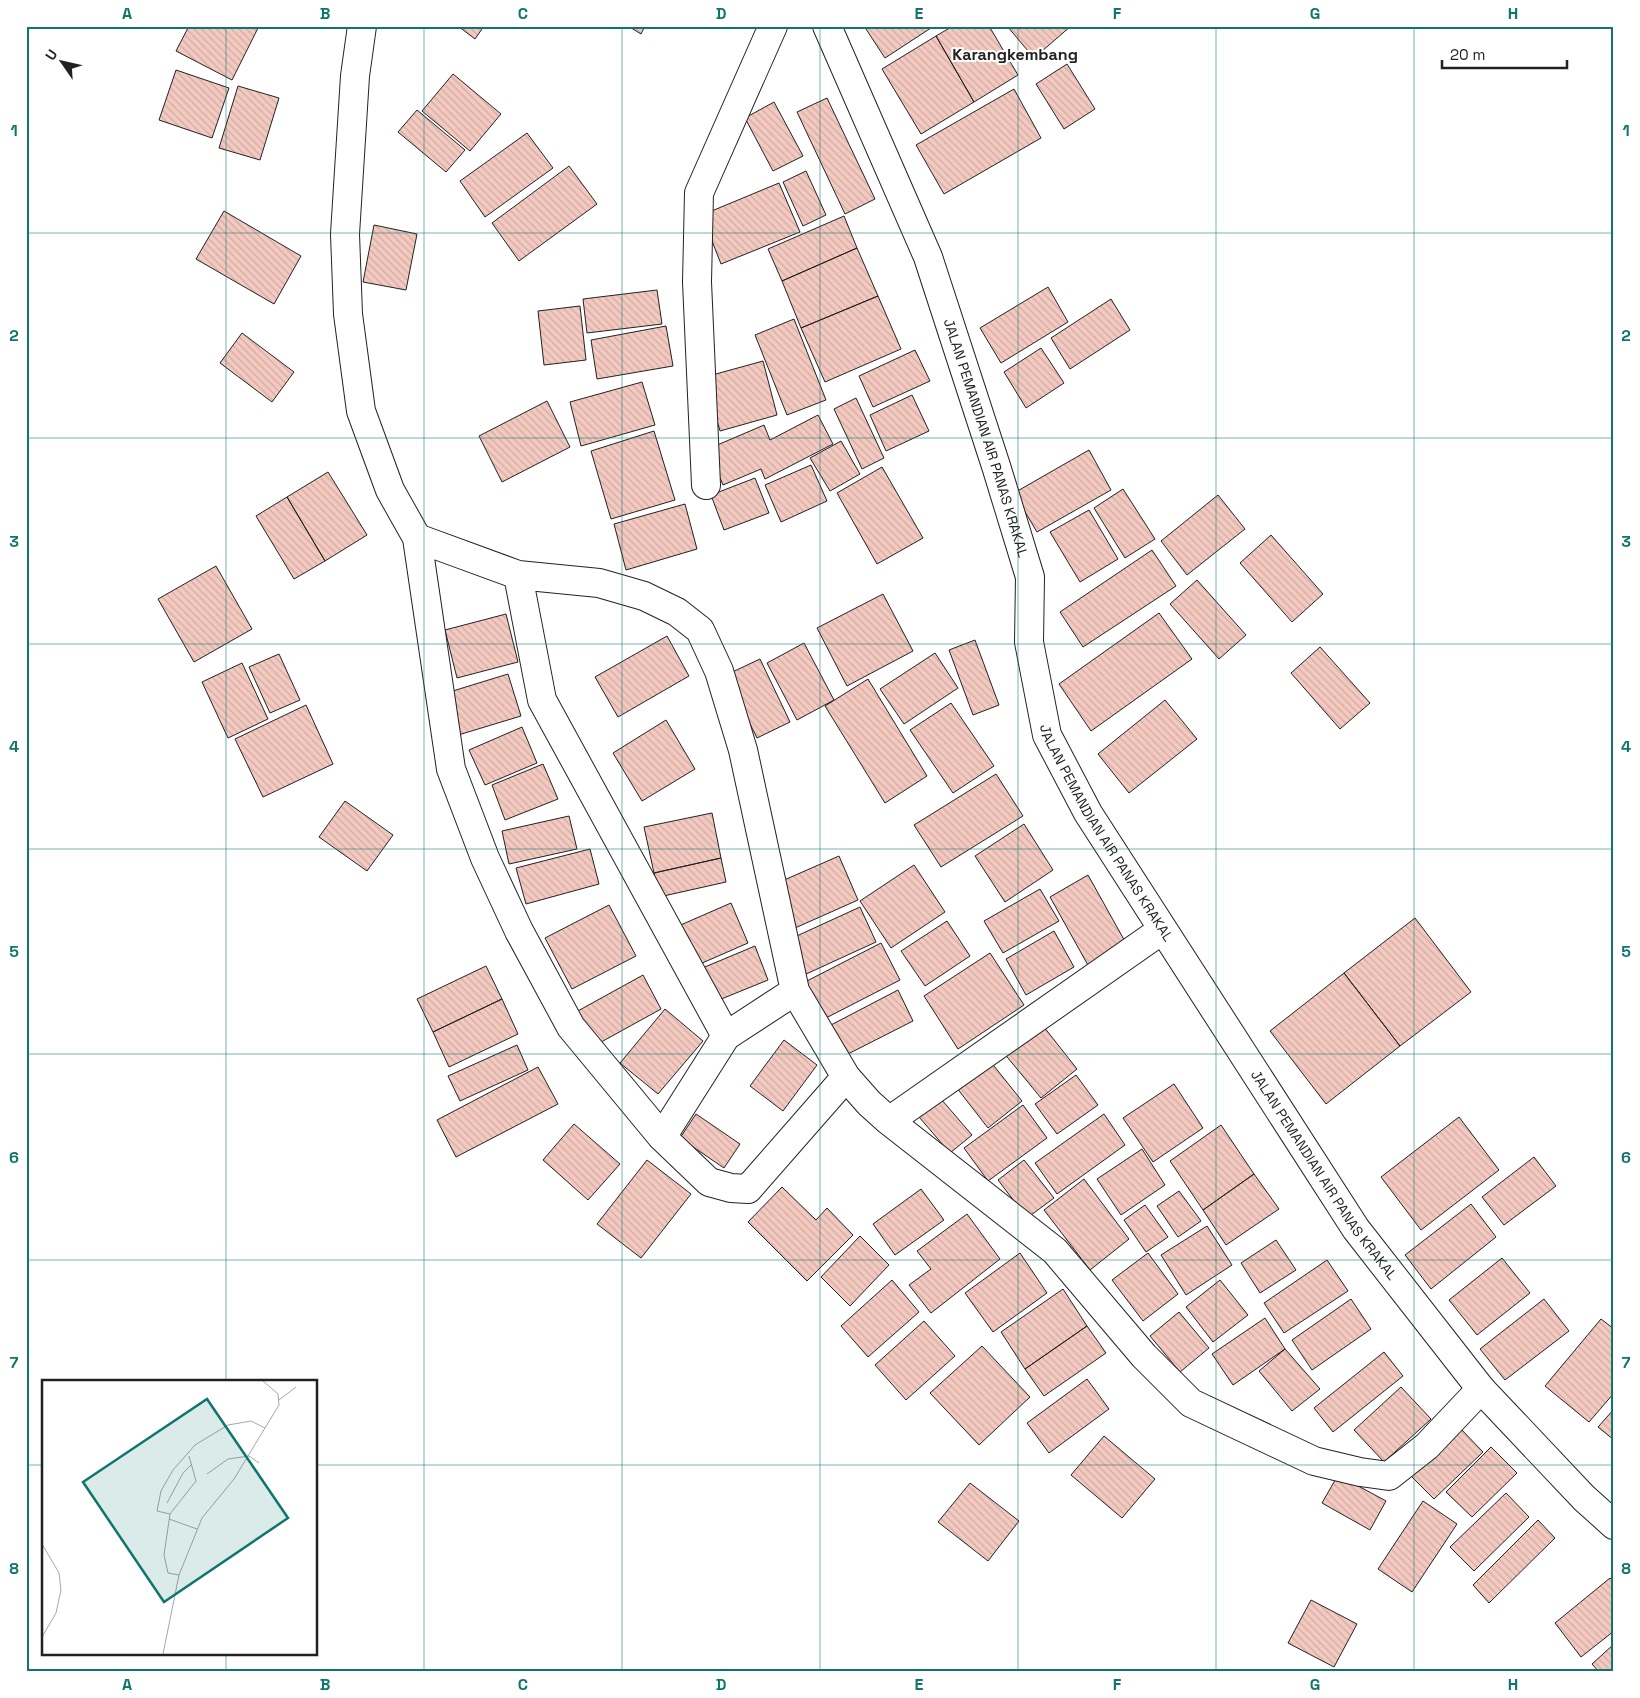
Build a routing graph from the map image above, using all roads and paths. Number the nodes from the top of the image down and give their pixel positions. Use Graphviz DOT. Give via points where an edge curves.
graph roads {
  1 [pos="362,26"];
  2 [pos="773,26"];
  3 [pos="827,26"];
  4 [pos="706,485"];
  5 [pos="417,538"];
  6 [pos="518,575"];
  7 [pos="1162,930"];
  8 [pos="795,991"];
  9 [pos="726,1036"];
  10 [pos="846,1077"];
  11 [pos="889,1121"];
  12 [pos="662,1137"];
  13 [pos="1482,1389"];
  14 [pos="1614,1525"];
  1 -- 5 [label="street" via="355,76 345,234 348,314 361,411 390,490"];
  2 -- 4 [label="street" via="699,193 697,282"];
  3 -- 7 [label="street, JALAN PEMANDIAN AIR PANAS KRAKAL" via="928,257 996,466 1030,577 1029,642 1047,735 1088,813"];
  5 -- 6 [label="street"];
  5 -- 12 [label="street" via="451,769 485,858 519,931 571,1027"];
  6 -- 8 [label="street" via="599,583 644,596 677,612 700,630 719,671 743,750"];
  6 -- 9 [label="street" via="542,700"];
  7 -- 11 [label="street"];
  7 -- 13 [label="street, JALAN PEMANDIAN AIR PANAS KRAKAL" via="1356,1229"];
  8 -- 9 [label="street"];
  8 -- 10 [label="street"];
  9 -- 12 [label="street"];
  10 -- 11 [label="street"];
  10 -- 12 [label="street" via="748,1189 709,1182"];
  11 -- 13 [label="street" via="1055,1251 1144,1356 1191,1403 1314,1461 1389,1476 1427,1446"];
  13 -- 14 [label="street, JALAN PEMANDIAN AIR PANAS KRAKAL" via="1584,1498"];
}
